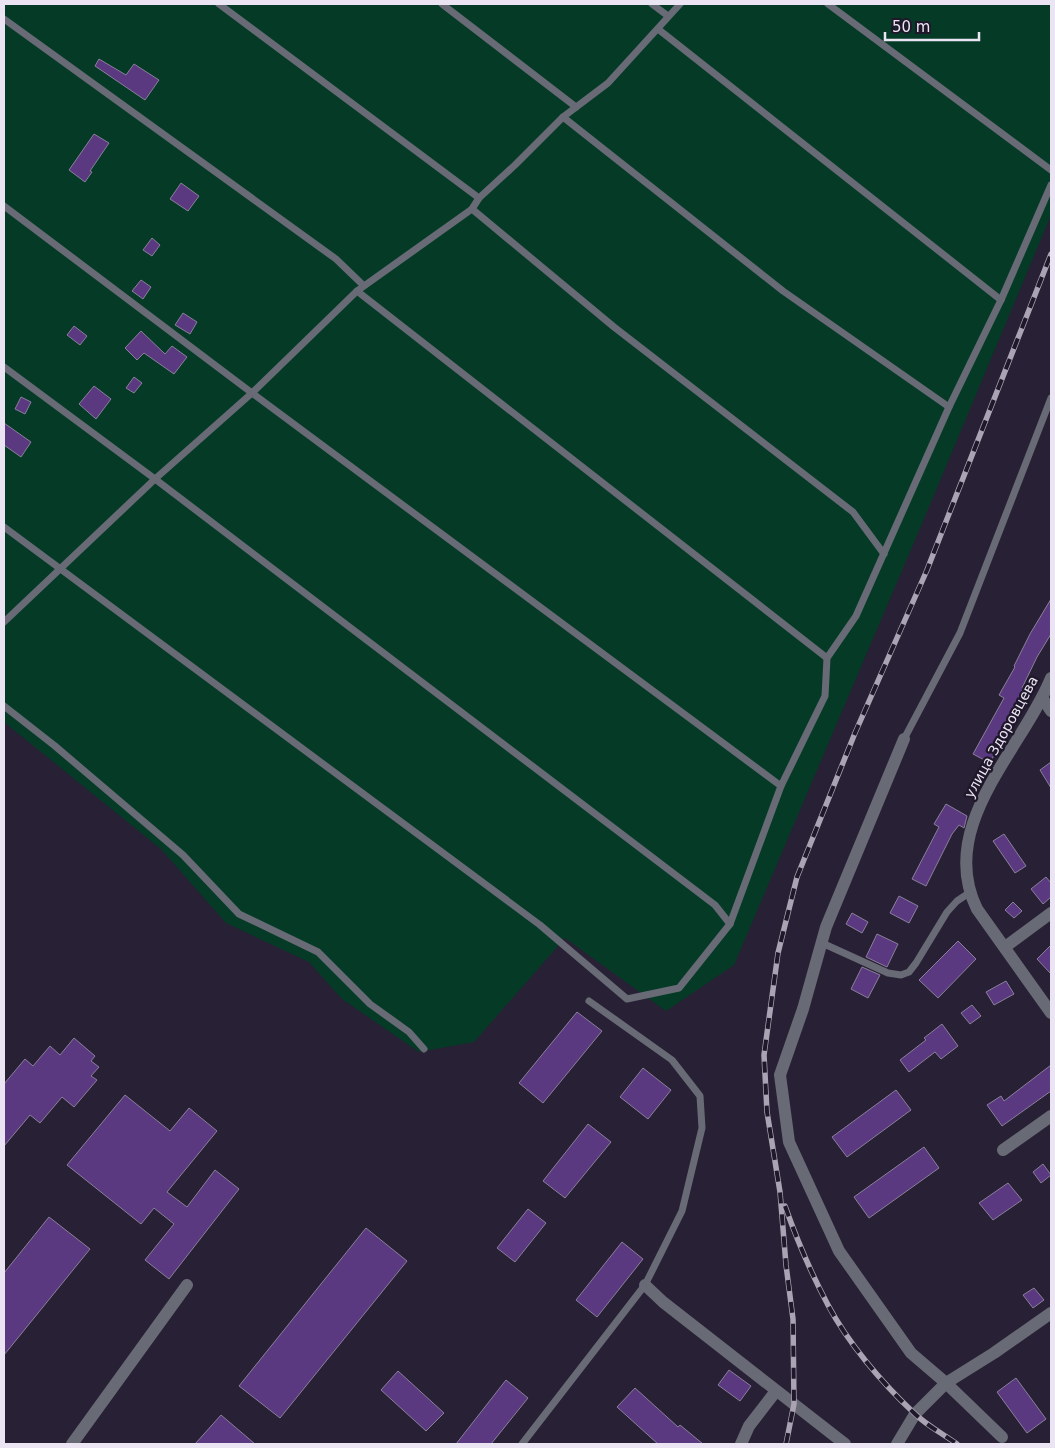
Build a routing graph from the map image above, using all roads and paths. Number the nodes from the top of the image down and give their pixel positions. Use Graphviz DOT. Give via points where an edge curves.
graph roads {
  1 [pos="219,4"];
  2 [pos="442,4"];
  3 [pos="652,4"];
  4 [pos="680,4"];
  5 [pos="828,4"];
  6 [pos="668,16"];
  7 [pos="4,19"];
  8 [pos="658,29"];
  9 [pos="576,107"];
  10 [pos="563,118"];
  11 [pos="1051,170"];
  12 [pos="1051,185"];
  13 [pos="479,198"];
  14 [pos="4,206"];
  15 [pos="472,209"];
  16 [pos="360,288"];
  17 [pos="1001,300"];
  18 [pos="4,367"];
  19 [pos="252,393"];
  20 [pos="1051,398"];
  21 [pos="950,407"];
  22 [pos="155,479"];
  23 [pos="4,527"];
  24 [pos="884,554"];
  25 [pos="60,569"];
  26 [pos="4,622"];
  27 [pos="827,658"];
  28 [pos="1051,678"];
  29 [pos="1043,699"];
  30 [pos="4,706"];
  31 [pos="1051,711"];
  32 [pos="904,739"];
  33 [pos="781,786"];
  34 [pos="969,894"];
  35 [pos="1051,913"];
  36 [pos="730,924"];
  37 [pos="822,943"];
  38 [pos="1005,947"];
  39 [pos="589,1001"];
  40 [pos="1051,1013"];
  41 [pos="424,1049"];
  42 [pos="1051,1116"];
  43 [pos="1003,1150"];
  44 [pos="187,1285"];
  45 [pos="645,1285"];
  46 [pos="1051,1313"];
  47 [pos="946,1383"];
  48 [pos="776,1391"];
  49 [pos="1002,1437"];
  50 [pos="72,1444"];
  51 [pos="522,1444"];
  52 [pos="740,1444"];
  53 [pos="845,1444"];
  54 [pos="897,1444"];
  1 -- 13 [label="lane"];
  2 -- 9 [label="lane"];
  3 -- 6 [label="lane"];
  4 -- 6 [label="lane"];
  5 -- 11 [label="lane"];
  6 -- 8 [label="lane"];
  7 -- 16 [label="lane" via="336,259"];
  8 -- 9 [label="lane" via="608,83"];
  8 -- 17 [label="lane"];
  9 -- 10 [label="lane"];
  10 -- 13 [label="lane"];
  10 -- 21 [label="lane" via="783,291"];
  12 -- 17 [label="lane"];
  13 -- 15 [label="lane"];
  14 -- 19 [label="lane"];
  15 -- 16 [label="lane"];
  15 -- 24 [label="lane" via="614,327 854,512"];
  16 -- 19 [label="lane"];
  16 -- 27 [label="lane"];
  17 -- 21 [label="lane"];
  18 -- 22 [label="lane"];
  19 -- 22 [label="lane"];
  19 -- 33 [label="lane"];
  20 -- 32 [label="lane" via="960,633"];
  21 -- 24 [label="lane"];
  22 -- 25 [label="lane"];
  22 -- 36 [label="lane" via="715,904"];
  23 -- 25 [label="lane"];
  24 -- 27 [label="lane" via="856,616"];
  25 -- 26 [label="lane"];
  25 -- 36 [label="lane" via="540,925 627,999 679,988"];
  27 -- 33 [label="lane" via="825,696"];
  28 -- 29 [label="street, улица Здоровцева"];
  29 -- 31 [label="street"];
  29 -- 34 [label="street, улица Здоровцева" via="984,795 974,819 966,844"];
  30 -- 41 [label="lane" via="183,855 239,914 318,952 370,1004 409,1032"];
  32 -- 37 [label="street"];
  33 -- 36 [label="lane"];
  34 -- 37 [label="lane" via="947,912 909,972 901,975 888,973"];
  34 -- 38 [label="street, улица Здоровцева"];
  35 -- 38 [label="street"];
  37 -- 47 [label="street" via="780,1076 789,1142 839,1251 911,1353"];
  38 -- 40 [label="street, улица Здоровцева"];
  39 -- 45 [label="lane" via="672,1060 700,1096 702,1128 682,1211"];
  42 -- 43 [label="street"];
  44 -- 50 [label="street"];
  45 -- 48 [label="street"];
  45 -- 51 [label="lane"];
  46 -- 47 [label="street"];
  47 -- 49 [label="street"];
  47 -- 54 [label="street" via="915,1414"];
  48 -- 52 [label="street" via="749,1426"];
  48 -- 53 [label="street"];
}
